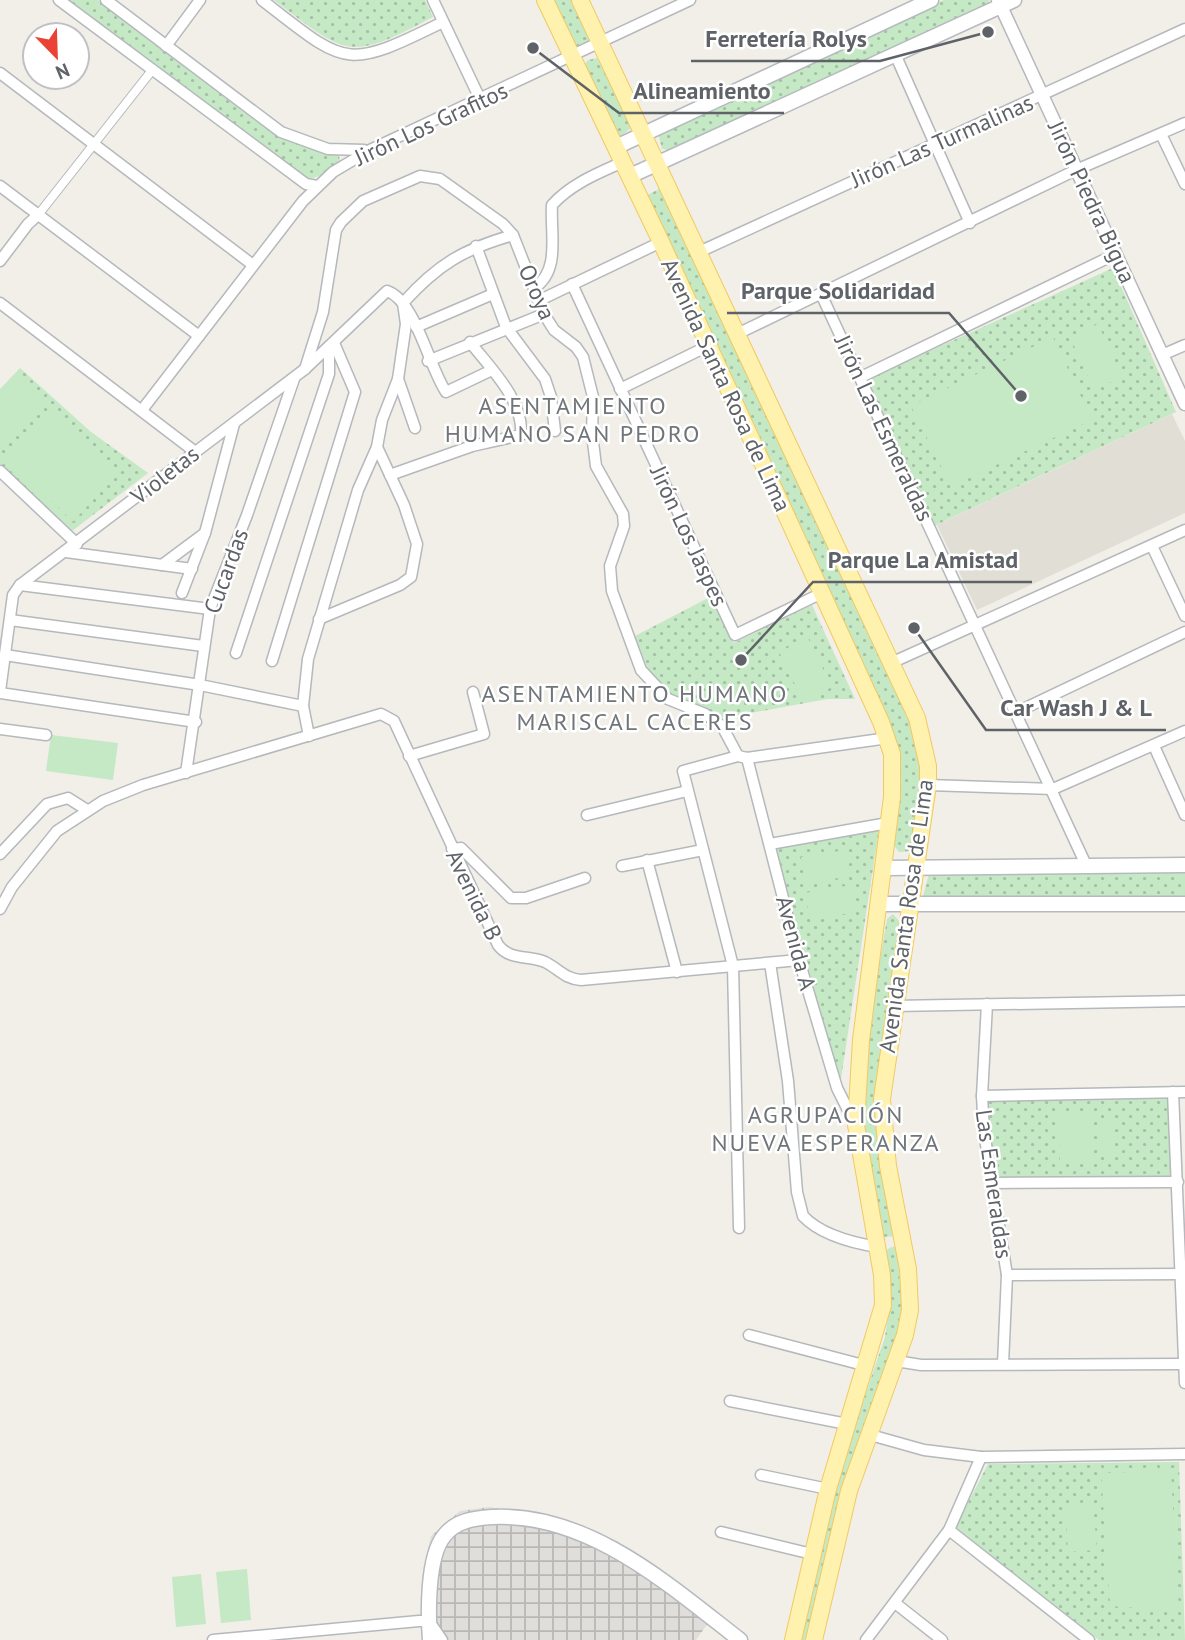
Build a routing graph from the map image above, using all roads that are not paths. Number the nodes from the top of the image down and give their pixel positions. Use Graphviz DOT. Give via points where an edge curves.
graph roads {
  1 [pos="59,0"];
  2 [pos="106,0"];
  3 [pos="200,0"];
  4 [pos="261,0"];
  5 [pos="433,0"];
  6 [pos="545,0"];
  7 [pos="580,0"];
  8 [pos="689,0"];
  9 [pos="931,0"];
  10 [pos="1004,2"];
  11 [pos="443,22"];
  12 [pos="1185,29"];
  13 [pos="600,43"];
  14 [pos="166,46"];
  15 [pos="895,54"];
  16 [pos="572,57"];
  17 [pos="153,69"];
  18 [pos="0,73"];
  19 [pos="1043,96"];
  20 [pos="481,101"];
  21 [pos="1185,123"];
  22 [pos="645,134"];
  23 [pos="1161,134"];
  24 [pos="933,142"];
  25 [pos="94,143"];
  26 [pos="370,150"];
  27 [pos="623,162"];
  28 [pos="659,163"];
  29 [pos="1076,170"];
  30 [pos="1185,184"];
  31 [pos="0,186"];
  32 [pos="317,186"];
  33 [pos="38,215"];
  34 [pos="970,223"];
  35 [pos="513,235"];
  36 [pos="661,242"];
  37 [pos="475,246"];
  38 [pos="699,252"];
  39 [pos="1116,254"];
  40 [pos="0,261"];
  41 [pos="253,265"];
  42 [pos="572,284"];
  43 [pos="534,288"];
  44 [pos="494,294"];
  45 [pos="821,294"];
  46 [pos="538,301"];
  47 [pos="0,303"];
  48 [pos="404,303"];
  49 [pos="544,314"];
  50 [pos="416,327"];
  51 [pos="506,327"];
  52 [pos="737,334"];
  53 [pos="199,336"];
  54 [pos="470,342"];
  55 [pos="332,345"];
  56 [pos="708,345"];
  57 [pos="1185,345"];
  58 [pos="1163,355"];
  59 [pos="428,361"];
  60 [pos="305,369"];
  61 [pos="492,370"];
  62 [pos="296,376"];
  63 [pos="861,377"];
  64 [pos="398,379"];
  65 [pos="620,389"];
  66 [pos="1185,404"];
  67 [pos="142,410"];
  68 [pos="234,424"];
  69 [pos="415,428"];
  70 [pos="555,431"];
  71 [pos="377,447"];
  72 [pos="194,451"];
  73 [pos="0,471"];
  74 [pos="390,475"];
  75 [pos="1185,530"];
  76 [pos="205,533"];
  77 [pos="77,544"];
  78 [pos="1152,546"];
  79 [pos="66,552"];
  80 [pos="162,565"];
  81 [pos="192,569"];
  82 [pos="20,585"];
  83 [pos="182,593"];
  84 [pos="822,593"];
  85 [pos="210,609"];
  86 [pos="1185,616"];
  87 [pos="10,620"];
  88 [pos="319,620"];
  89 [pos="976,625"];
  90 [pos="1185,632"];
  91 [pos="203,646"];
  92 [pos="236,653"];
  93 [pos="5,655"];
  94 [pos="272,661"];
  95 [pos="891,663"];
  96 [pos="200,685"];
  97 [pos="0,692"];
  98 [pos="472,692"];
  99 [pos="303,706"];
  100 [pos="1017,712"];
  101 [pos="196,722"];
  102 [pos="0,729"];
  103 [pos="1185,731"];
  104 [pos="46,735"];
  105 [pos="309,736"];
  106 [pos="888,738"];
  107 [pos="1154,746"];
  108 [pos="410,755"];
  109 [pos="742,757"];
  110 [pos="186,773"];
  111 [pos="928,785"];
  112 [pos="1053,789"];
  113 [pos="687,791"];
  114 [pos="87,810"];
  115 [pos="587,814"];
  116 [pos="1185,815"];
  117 [pos="888,823"];
  118 [pos="770,844"];
  119 [pos="452,849"];
  120 [pos="703,850"];
  121 [pos="0,854"];
  122 [pos="647,860"];
  123 [pos="1185,865"];
  124 [pos="622,866"];
  125 [pos="1087,867"];
  126 [pos="884,868"];
  127 [pos="915,869"];
  128 [pos="585,878"];
  129 [pos="881,904"];
  130 [pos="1185,904"];
  131 [pos="910,905"];
  132 [pos="0,909"];
  133 [pos="799,960"];
  134 [pos="770,963"];
  135 [pos="733,966"];
  136 [pos="677,972"];
  137 [pos="1185,1001"];
  138 [pos="987,1004"];
  139 [pos="894,1006"];
  140 [pos="1179,1092"];
  141 [pos="982,1096"];
  142 [pos="856,1125"];
  143 [pos="1178,1182"];
  144 [pos="992,1183"];
  145 [pos="739,1228"];
  146 [pos="904,1239"];
  147 [pos="878,1247"];
  148 [pos="1180,1274"];
  149 [pos="1007,1275"];
  150 [pos="749,1335"];
  151 [pos="896,1362"];
  152 [pos="1003,1364"];
  153 [pos="1184,1364"];
  154 [pos="867,1366"];
  155 [pos="1185,1383"];
  156 [pos="730,1401"];
  157 [pos="847,1424"];
  158 [pos="867,1434"];
  159 [pos="1185,1454"];
  160 [pos="981,1457"];
  161 [pos="761,1475"];
  162 [pos="828,1489"];
  163 [pos="950,1530"];
  164 [pos="721,1532"];
  165 [pos="812,1554"];
  166 [pos="895,1603"];
  167 [pos="429,1621"];
  168 [pos="213,1640"];
  169 [pos="430,1640"];
  170 [pos="442,1640"];
  171 [pos="740,1640"];
  172 [pos="793,1640"];
  173 [pos="814,1640"];
  174 [pos="866,1640"];
  175 [pos="942,1640"];
  176 [pos="1089,1640"];
  1 -- 17 [label="street"];
  2 -- 14 [label="street"];
  3 -- 14 [label="street"];
  4 -- 11 [label="street" via="324,49 347,56 367,56"];
  5 -- 11 [label="street"];
  6 -- 16 [label="main road, Avenida Santa Rosa de Lima"];
  7 -- 13 [label="main road, Avenida Santa Rosa de Lima"];
  8 -- 13 [label="street, Jirón Los Grafitos"];
  9 -- 22 [label="main road"];
  10 -- 15 [label="main road"];
  10 -- 19 [label="street, Jirón Piedra Bigua"];
  11 -- 20 [label="street"];
  12 -- 19 [label="street, Jirón Las Turmalinas"];
  13 -- 16 [label="street, Jirón Los Grafitos"];
  13 -- 22 [label="main road, Avenida Santa Rosa de Lima"];
  14 -- 26 [label="street" via="281,132 328,149"];
  15 -- 24 [label="street"];
  15 -- 28 [label="main road"];
  16 -- 20 [label="street, Jirón Los Grafitos"];
  16 -- 27 [label="main road, Avenida Santa Rosa de Lima"];
  17 -- 25 [label="street"];
  17 -- 32 [label="street" via="306,184"];
  18 -- 25 [label="street"];
  19 -- 24 [label="street, Jirón Las Turmalinas"];
  19 -- 29 [label="street, Jirón Piedra Bigua"];
  20 -- 26 [label="street, Jirón Los Grafitos"];
  21 -- 23 [label="street"];
  22 -- 27 [label="main road"];
  22 -- 28 [label="main road, Avenida Santa Rosa de Lima"];
  23 -- 29 [label="street"];
  23 -- 30 [label="street"];
  24 -- 34 [label="street"];
  24 -- 38 [label="street, Jirón Las Turmalinas"];
  25 -- 33 [label="street"];
  25 -- 41 [label="street"];
  26 -- 32 [label="street, Jirón Los Grafitos"];
  27 -- 28 [label="main road"];
  27 -- 36 [label="main road, Avenida Santa Rosa de Lima"];
  27 -- 43 [label="street" via="590,177 552,205 551,266"];
  28 -- 38 [label="main road, Avenida Santa Rosa de Lima"];
  29 -- 34 [label="street"];
  29 -- 39 [label="street, Jirón Piedra Bigua"];
  31 -- 33 [label="street"];
  32 -- 41 [label="street, Jirón Los Grafitos"];
  33 -- 40 [label="street"];
  33 -- 53 [label="street"];
  34 -- 45 [label="street"];
  35 -- 37 [label="street"];
  35 -- 43 [label="street, Oroya"];
  35 -- 60 [label="street, Oroya" via="451,185 430,176 363,201 336,230 323,312"];
  36 -- 42 [label="street"];
  36 -- 56 [label="main road, Avenida Santa Rosa de Lima"];
  37 -- 44 [label="street"];
  37 -- 48 [label="street" via="429,275"];
  38 -- 52 [label="main road, Avenida Santa Rosa de Lima"];
  39 -- 58 [label="street, Jirón Piedra Bigua"];
  39 -- 63 [label="street"];
  41 -- 53 [label="street, Jirón Los Grafitos"];
  42 -- 46 [label="street"];
  42 -- 65 [label="street, Jirón Los Jaspes"];
  43 -- 46 [label="street, Oroya"];
  44 -- 50 [label="street"];
  44 -- 51 [label="street"];
  45 -- 52 [label="street"];
  45 -- 63 [label="street, Jirón Las Esmeraldas"];
  46 -- 49 [label="street, Oroya"];
  47 -- 67 [label="street"];
  48 -- 50 [label="street"];
  48 -- 55 [label="street, Violetas" via="390,291"];
  48 -- 64 [label="street" via="406,324"];
  49 -- 51 [label="street"];
  49 -- 109 [label="street, Oroya" via="554,330 576,347 587,374 593,397 596,466 623,514 624,526 610,566 612,591 641,670 668,699 722,726"];
  50 -- 59 [label="street"];
  51 -- 54 [label="street"];
  51 -- 70 [label="street" via="545,379"];
  52 -- 95 [label="main road, Avenida Santa Rosa de Lima"];
  53 -- 67 [label="street, Jirón Los Grafitos"];
  54 -- 59 [label="street"];
  54 -- 61 [label="street"];
  55 -- 60 [label="street, Violetas"];
  55 -- 92 [label="street" via="329,374"];
  55 -- 94 [label="street" via="355,392"];
  56 -- 65 [label="street"];
  56 -- 84 [label="main road, Avenida Santa Rosa de Lima"];
  57 -- 58 [label="street"];
  58 -- 66 [label="street, Jirón Piedra Bigua"];
  59 -- 61 [label="street" via="446,392"];
  60 -- 62 [label="street, Violetas"];
  61 -- 74 [label="street" via="514,404 520,435 472,446"];
  62 -- 68 [label="street, Violetas"];
  62 -- 85 [label="street, Cucardas"];
  63 -- 89 [label="street, Jirón Las Esmeraldas"];
  64 -- 69 [label="street"];
  64 -- 71 [label="street"];
  65 -- 84 [label="street, Jirón Los Jaspes" via="735,635"];
  67 -- 72 [label="street"];
  68 -- 72 [label="street, Violetas"];
  68 -- 76 [label="street"];
  71 -- 74 [label="street"];
  71 -- 88 [label="street" via="358,490"];
  72 -- 77 [label="street, Violetas"];
  73 -- 77 [label="street"];
  74 -- 88 [label="street" via="417,544 411,576"];
  75 -- 78 [label="street"];
  76 -- 80 [label="street"];
  76 -- 81 [label="street"];
  77 -- 79 [label="street, Violetas"];
  78 -- 86 [label="street"];
  78 -- 89 [label="street"];
  79 -- 80 [label="street"];
  79 -- 82 [label="street, Violetas"];
  80 -- 81 [label="street"];
  81 -- 83 [label="street"];
  82 -- 85 [label="street"];
  82 -- 87 [label="street" via="13,595"];
  84 -- 106 [label="main road, Avenida Santa Rosa de Lima"];
  85 -- 91 [label="street, Cucardas"];
  87 -- 91 [label="street"];
  87 -- 93 [label="street"];
  88 -- 99 [label="street" via="308,659"];
  89 -- 95 [label="street"];
  89 -- 100 [label="street, Jirón Las Esmeraldas"];
  90 -- 100 [label="street"];
  91 -- 96 [label="street, Cucardas"];
  93 -- 96 [label="street"];
  93 -- 97 [label="street"];
  95 -- 111 [label="main road, Avenida Santa Rosa de Lima" via="917,718"];
  96 -- 99 [label="street"];
  96 -- 101 [label="street, Cucardas"];
  97 -- 101 [label="street"];
  98 -- 108 [label="street" via="484,734"];
  99 -- 105 [label="street"];
  100 -- 112 [label="street, Jirón Las Esmeraldas"];
  101 -- 110 [label="street, Cucardas"];
  102 -- 104 [label="street"];
  103 -- 107 [label="street"];
  105 -- 108 [label="street, Avenida B" via="385,714 394,721"];
  105 -- 110 [label="street"];
  106 -- 109 [label="street"];
  106 -- 117 [label="main road, Avenida Santa Rosa de Lima" via="893,773"];
  107 -- 112 [label="street"];
  107 -- 116 [label="street"];
  108 -- 119 [label="street, Avenida B"];
  109 -- 113 [label="street" via="682,771"];
  109 -- 118 [label="street, Avenida A"];
  110 -- 114 [label="street" via="130,790"];
  111 -- 112 [label="street"];
  111 -- 127 [label="main road, Avenida Santa Rosa de Lima"];
  112 -- 125 [label="street, Jirón Las Esmeraldas"];
  113 -- 115 [label="street"];
  113 -- 120 [label="street"];
  114 -- 121 [label="street" via="68,798 52,801"];
  114 -- 132 [label="street" via="57,831"];
  117 -- 118 [label="street"];
  117 -- 126 [label="main road, Avenida Santa Rosa de Lima"];
  118 -- 133 [label="street, Avenida A"];
  119 -- 128 [label="street" via="461,848 511,898 526,898"];
  119 -- 136 [label="street, Avenida B" via="498,945 509,955 544,962 576,980"];
  120 -- 122 [label="street"];
  120 -- 135 [label="street"];
  122 -- 124 [label="street"];
  122 -- 136 [label="street"];
  123 -- 125 [label="main road"];
  125 -- 127 [label="main road"];
  126 -- 127 [label="main road"];
  126 -- 129 [label="main road, Avenida Santa Rosa de Lima"];
  127 -- 131 [label="main road, Avenida Santa Rosa de Lima"];
  129 -- 131 [label="main road"];
  129 -- 142 [label="main road, Avenida Santa Rosa de Lima" via="862,1040"];
  130 -- 131 [label="main road"];
  131 -- 139 [label="main road, Avenida Santa Rosa de Lima"];
  133 -- 134 [label="street, Avenida B"];
  133 -- 142 [label="street, Avenida A" via="837,1088"];
  134 -- 135 [label="street, Avenida B"];
  134 -- 147 [label="street" via="803,1216 828,1232"];
  135 -- 136 [label="street, Avenida B"];
  135 -- 145 [label="street"];
  137 -- 138 [label="street"];
  138 -- 139 [label="street"];
  138 -- 141 [label="street, Las Esmeraldas"];
  139 -- 146 [label="main road, Avenida Santa Rosa de Lima" via="882,1099 888,1166"];
  140 -- 141 [label="street"];
  140 -- 143 [label="street"];
  141 -- 144 [label="street, Las Esmeraldas"];
  142 -- 147 [label="main road, Avenida Santa Rosa de Lima"];
  143 -- 144 [label="street"];
  143 -- 148 [label="street"];
  144 -- 149 [label="street, Las Esmeraldas"];
  146 -- 147 [label="main road"];
  146 -- 151 [label="main road, Avenida Santa Rosa de Lima" via="910,1310"];
  147 -- 154 [label="main road, Avenida Santa Rosa de Lima" via="883,1305"];
  148 -- 149 [label="street"];
  148 -- 153 [label="street"];
  149 -- 152 [label="street, Las Esmeraldas"];
  150 -- 154 [label="street"];
  151 -- 152 [label="street"];
  151 -- 158 [label="main road, Avenida Santa Rosa de Lima"];
  152 -- 153 [label="street"];
  153 -- 155 [label="street"];
  154 -- 157 [label="main road, Avenida Santa Rosa de Lima"];
  156 -- 157 [label="street"];
  157 -- 162 [label="main road, Avenida Santa Rosa de Lima"];
  158 -- 160 [label="street" via="924,1450"];
  158 -- 173 [label="main road, Avenida Santa Rosa de Lima" via="836,1536"];
  159 -- 160 [label="street"];
  160 -- 163 [label="street"];
  161 -- 162 [label="street"];
  162 -- 165 [label="main road, Avenida Santa Rosa de Lima"];
  163 -- 166 [label="street"];
  163 -- 176 [label="street"];
  164 -- 165 [label="street"];
  165 -- 172 [label="main road, Avenida Santa Rosa de Lima"];
  166 -- 174 [label="street"];
  166 -- 175 [label="street"];
  167 -- 168 [label="street"];
  167 -- 169 [label="main road"];
  167 -- 170 [label="street"];
  167 -- 171 [label="main road" via="431,1577 443,1536 474,1518 499,1517 567,1530 652,1571"];
}
